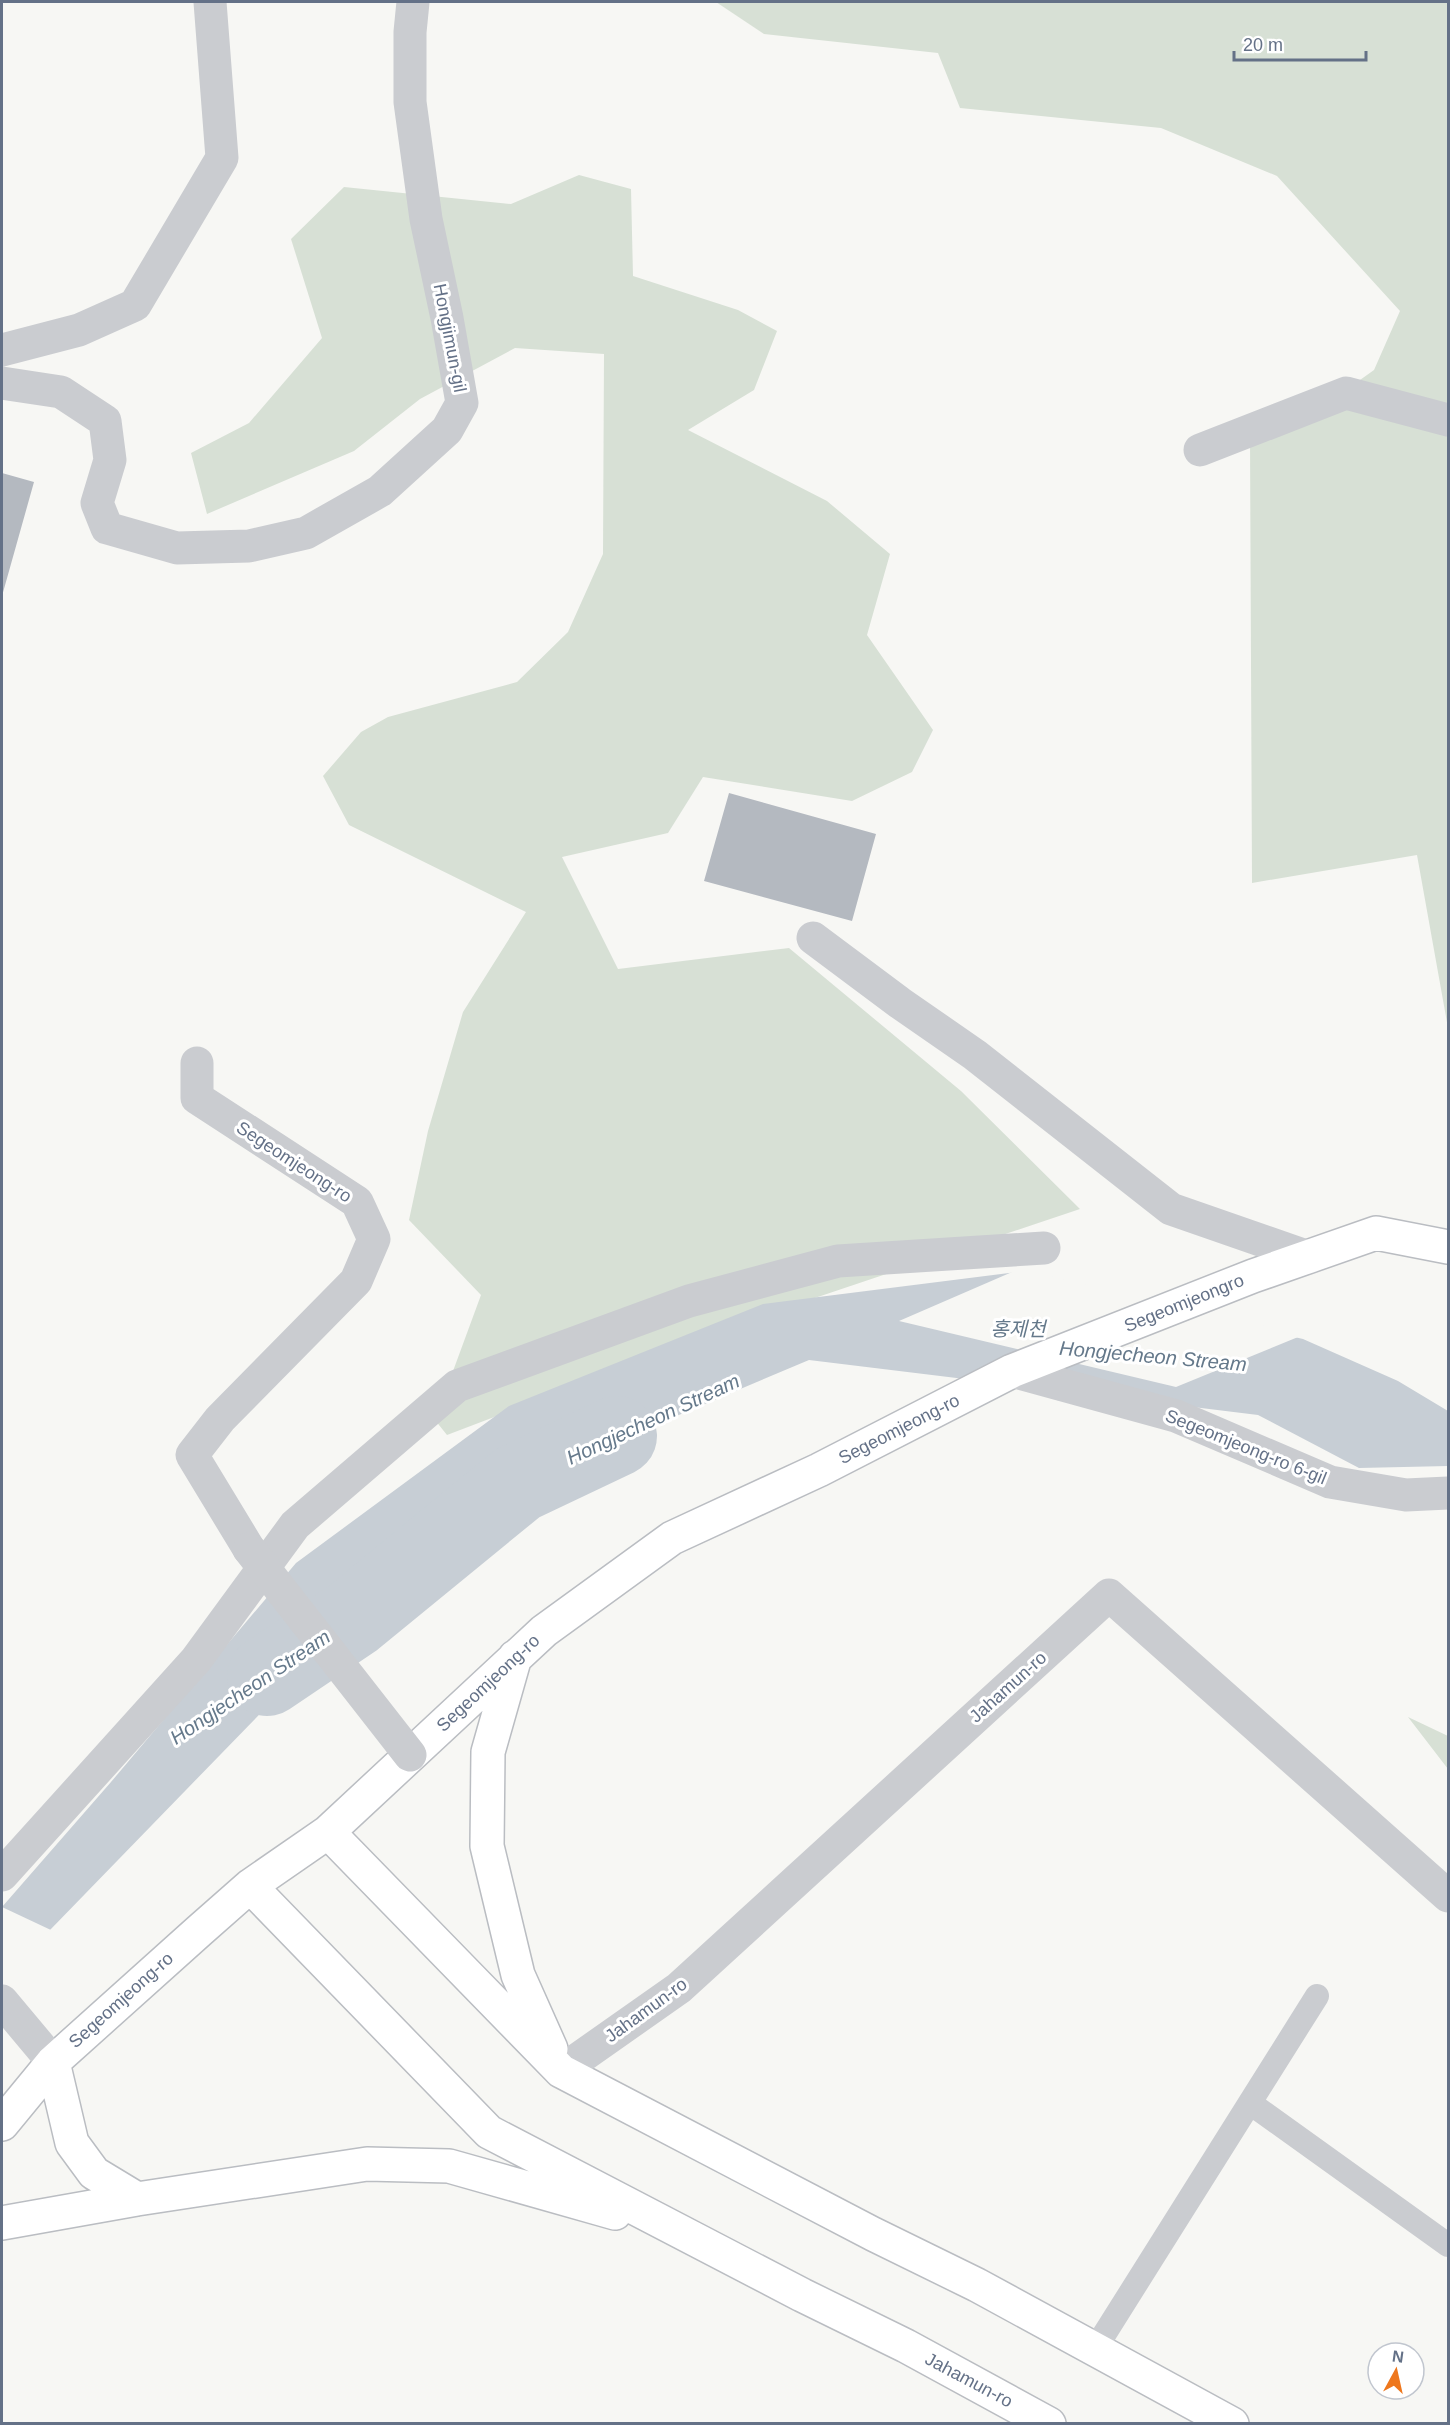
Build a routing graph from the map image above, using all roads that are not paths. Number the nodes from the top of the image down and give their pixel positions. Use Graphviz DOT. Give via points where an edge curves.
graph roads {
  1 [pos="210,2"];
  2 [pos="413,2"];
  3 [pos="2,350"];
  4 [pos="2,383"];
  5 [pos="1449,420"];
  6 [pos="1200,450"];
  7 [pos="813,938"];
  8 [pos="197,1063"];
  9 [pos="1449,1247"];
  10 [pos="1044,1248"];
  11 [pos="1309,1257"];
  12 [pos="1048,1357"];
  13 [pos="1012,1371"];
  14 [pos="1449,1493"];
  15 [pos="515,1657"];
  16 [pos="410,1755"];
  17 [pos="328,1832"];
  18 [pos="2,1875"];
  19 [pos="250,1886"];
  20 [pos="1449,1896"];
  21 [pos="1317,1996"];
  22 [pos="2,2001"];
  23 [pos="52,2062"];
  24 [pos="561,2071"];
  25 [pos="1250,2103"];
  26 [pos="3,2121"];
  27 [pos="137,2199"];
  28 [pos="2,2223"];
  29 [pos="682,2232"];
  30 [pos="1449,2245"];
  31 [pos="1095,2349"];
  32 [pos="1033,2420"];
  33 [pos="1232,2424"];
  1 -- 3 [label="street" via="222,158 135,305 80,330"];
  2 -- 4 [label="street, Hongjimun-gil" via="410,102 426,219 462,403 447,430 380,491 306,533 249,546 177,548 107,528 97,503 110,460 105,421 61,392"];
  5 -- 6 [label="street" via="1346,393"];
  7 -- 11 [label="street" via="975,1055 1171,1209"];
  8 -- 16 [label="street, Segeomjeong-ro, bridge" via="197,1098 357,1202 374,1239 356,1281 220,1419 192,1455 249,1549"];
  9 -- 11 [label="main road" via="1376,1233"];
  10 -- 18 [label="street" via="838,1261 688,1301 457,1386 295,1525 196,1660"];
  11 -- 12 [label="main road, Segeomjeongro"];
  12 -- 13 [label="main road, Segeomjeong-ro"];
  13 -- 14 [label="street, Segeomjeong-ro 6-gil" via="1176,1416 1330,1482 1406,1495"];
  13 -- 15 [label="main road, Segeomjeong-ro" via="819,1470 672,1538 544,1630"];
  15 -- 16 [label="main road, Segeomjeong-ro"];
  15 -- 24 [label="main road" via="488,1752 487,1846 518,1976"];
  16 -- 17 [label="main road, Segeomjeong-ro"];
  17 -- 19 [label="main road, Segeomjeong-ro"];
  17 -- 24 [label="main road"];
  19 -- 23 [label="main road, Segeomjeong-ro"];
  19 -- 29 [label="main road, Jahamun-ro" via="489,2132"];
  20 -- 24 [label="street, Jahamun-ro" via="1110,1595 679,1988"];
  21 -- 25 [label="lane"];
  22 -- 23 [label="street"];
  23 -- 26 [label="main road, Segeomjeong-ro"];
  23 -- 27 [label="main road" via="72,2143 94,2173"];
  24 -- 31 [label="main road"];
  25 -- 30 [label="lane"];
  25 -- 31 [label="lane"];
  27 -- 28 [label="main road"];
  27 -- 29 [label="main road" via="367,2164 449,2166"];
  29 -- 32 [label="main road, Jahamun-ro" via="906,2346"];
  31 -- 33 [label="main road"];
}
